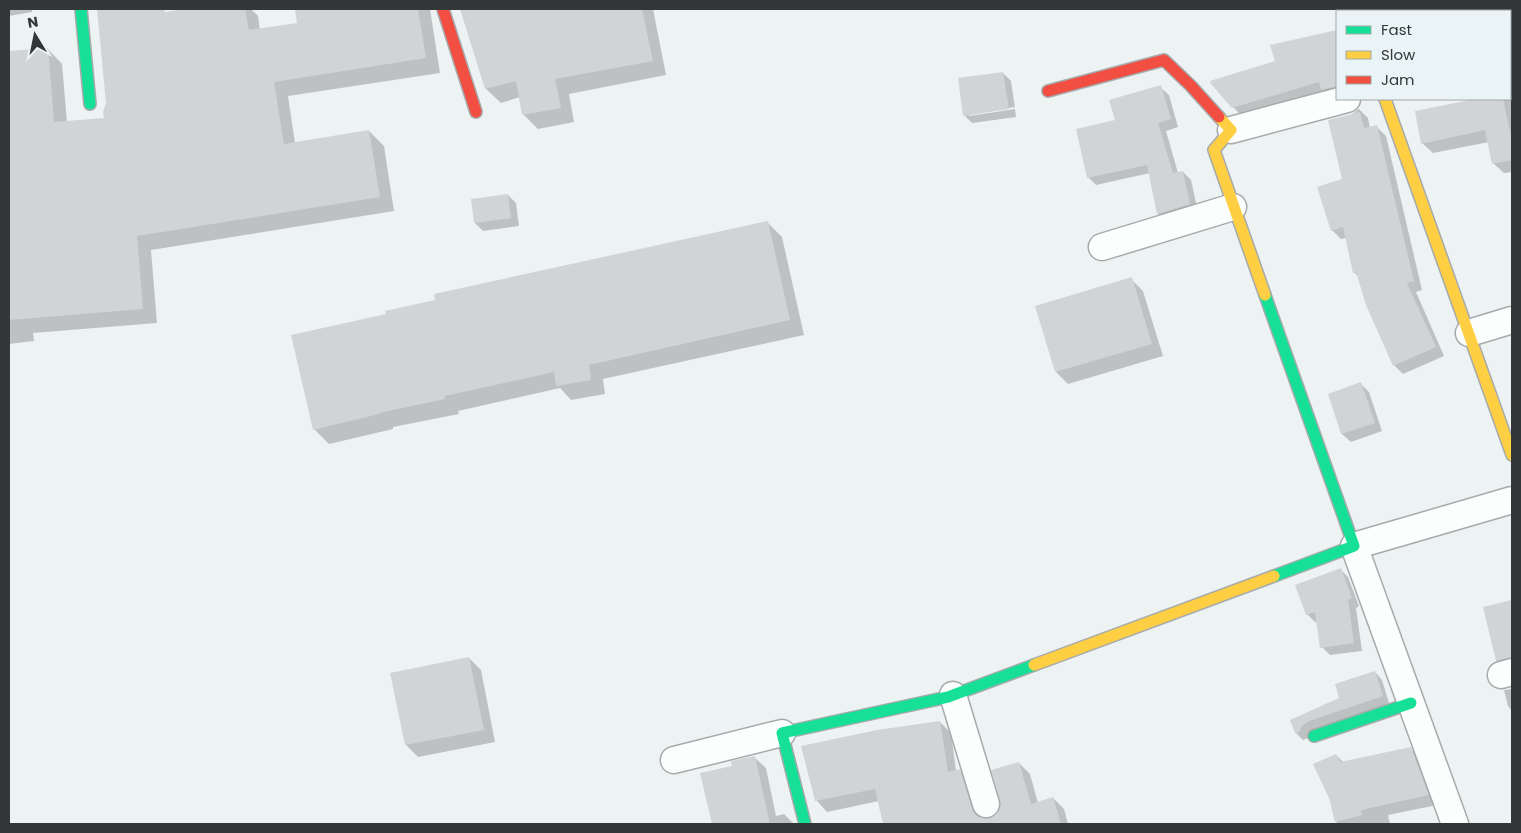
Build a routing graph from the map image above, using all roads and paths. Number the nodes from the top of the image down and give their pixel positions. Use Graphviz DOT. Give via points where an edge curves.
graph roads {
  1 [pos="81,9"];
  2 [pos="443,9"];
  3 [pos="1048,91"];
  4 [pos="1343,100"];
  5 [pos="1386,100"];
  6 [pos="90,104"];
  7 [pos="476,112"];
  8 [pos="1231,130"];
  9 [pos="1234,207"];
  10 [pos="1102,247"];
  11 [pos="1512,320"];
  12 [pos="1468,333"];
  13 [pos="1512,455"];
  14 [pos="1512,500"];
  15 [pos="1354,546"];
  16 [pos="952,695"];
  17 [pos="1411,703"];
  18 [pos="782,733"];
  19 [pos="1314,736"];
  20 [pos="674,760"];
  21 [pos="986,804"];
  22 [pos="805,824"];
  23 [pos="1455,824"];
  1 -- 6 [label="street"];
  2 -- 7 [label="street"];
  3 -- 8 [label="street" via="1164,60"];
  4 -- 8 [label="street"];
  5 -- 12 [label="street"];
  8 -- 9 [label="street" via="1214,150"];
  9 -- 10 [label="street"];
  9 -- 15 [label="street"];
  11 -- 12 [label="street"];
  12 -- 13 [label="street"];
  14 -- 15 [label="street"];
  15 -- 16 [label="street"];
  15 -- 17 [label="street"];
  16 -- 18 [label="street"];
  16 -- 21 [label="street"];
  17 -- 19 [label="street"];
  17 -- 23 [label="street"];
  18 -- 20 [label="street"];
  18 -- 22 [label="street"];
}
